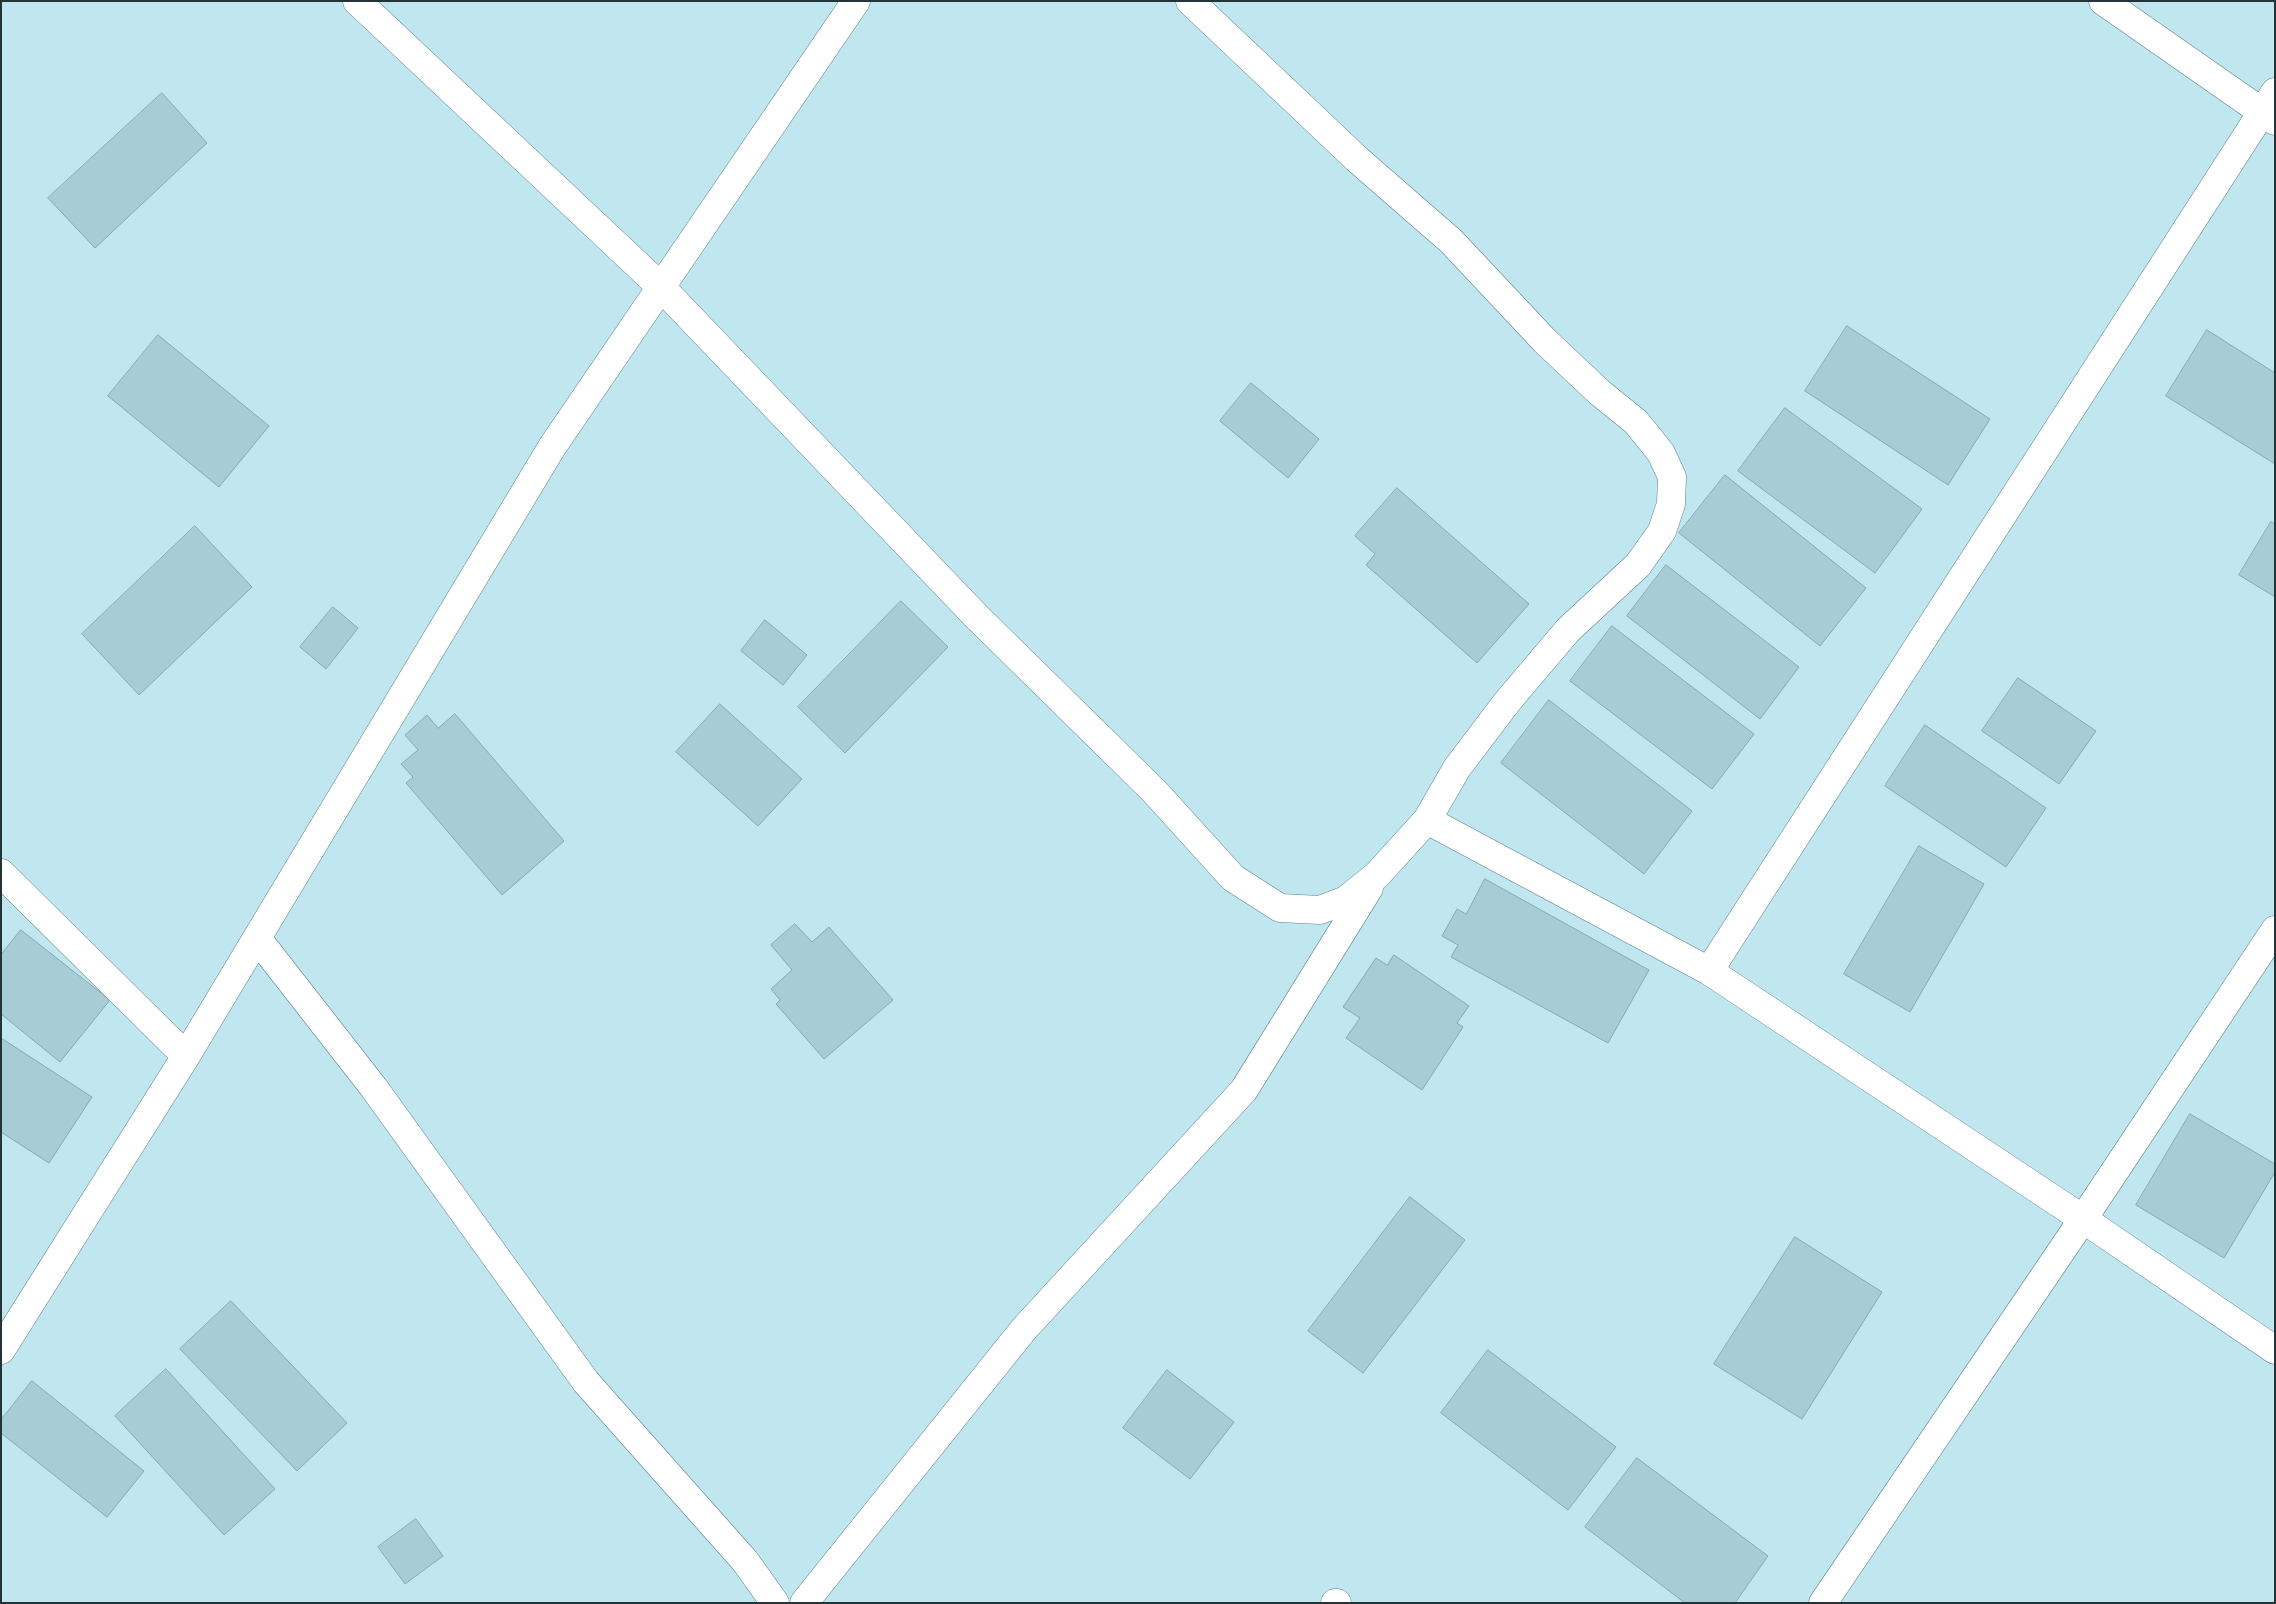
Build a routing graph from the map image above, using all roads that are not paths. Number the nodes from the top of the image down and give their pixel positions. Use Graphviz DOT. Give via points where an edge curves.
graph roads {
  1 [pos="357,1"];
  2 [pos="856,1"];
  3 [pos="1190,1"];
  4 [pos="2103,1"];
  5 [pos="2270,109"];
  6 [pos="661,287"];
  7 [pos="1427,820"];
  8 [pos="1,873"];
  9 [pos="1377,875"];
  10 [pos="2275,930"];
  11 [pos="257,938"];
  12 [pos="1709,970"];
  13 [pos="186,1056"];
  14 [pos="2083,1219"];
  15 [pos="1,1350"];
  16 [pos="2275,1350"];
  17 [pos="775,1603"];
  18 [pos="804,1603"];
  19 [pos="1823,1603"];
  1 -- 6 [label="street"];
  2 -- 6 [label="street"];
  3 -- 7 [label="street" via="1358,160 1450,241 1545,341 1636,422 1662,453 1672,477 1671,504 1662,531 1638,565 1568,630 1506,702 1457,768"];
  4 -- 5 [label="street"];
  5 -- 12 [label="street"];
  6 -- 9 [label="street" via="976,616 1155,792 1233,878 1280,908 1320,910 1346,900"];
  6 -- 11 [label="street" via="552,447"];
  7 -- 9 [label="street"];
  7 -- 12 [label="street"];
  8 -- 13 [label="street"];
  9 -- 18 [label="street" via="1244,1090 1024,1329"];
  10 -- 14 [label="street"];
  11 -- 13 [label="street"];
  11 -- 17 [label="street" via="374,1088 586,1382 746,1561"];
  12 -- 14 [label="street"];
  13 -- 15 [label="street"];
  14 -- 16 [label="street"];
  14 -- 19 [label="street"];
}
